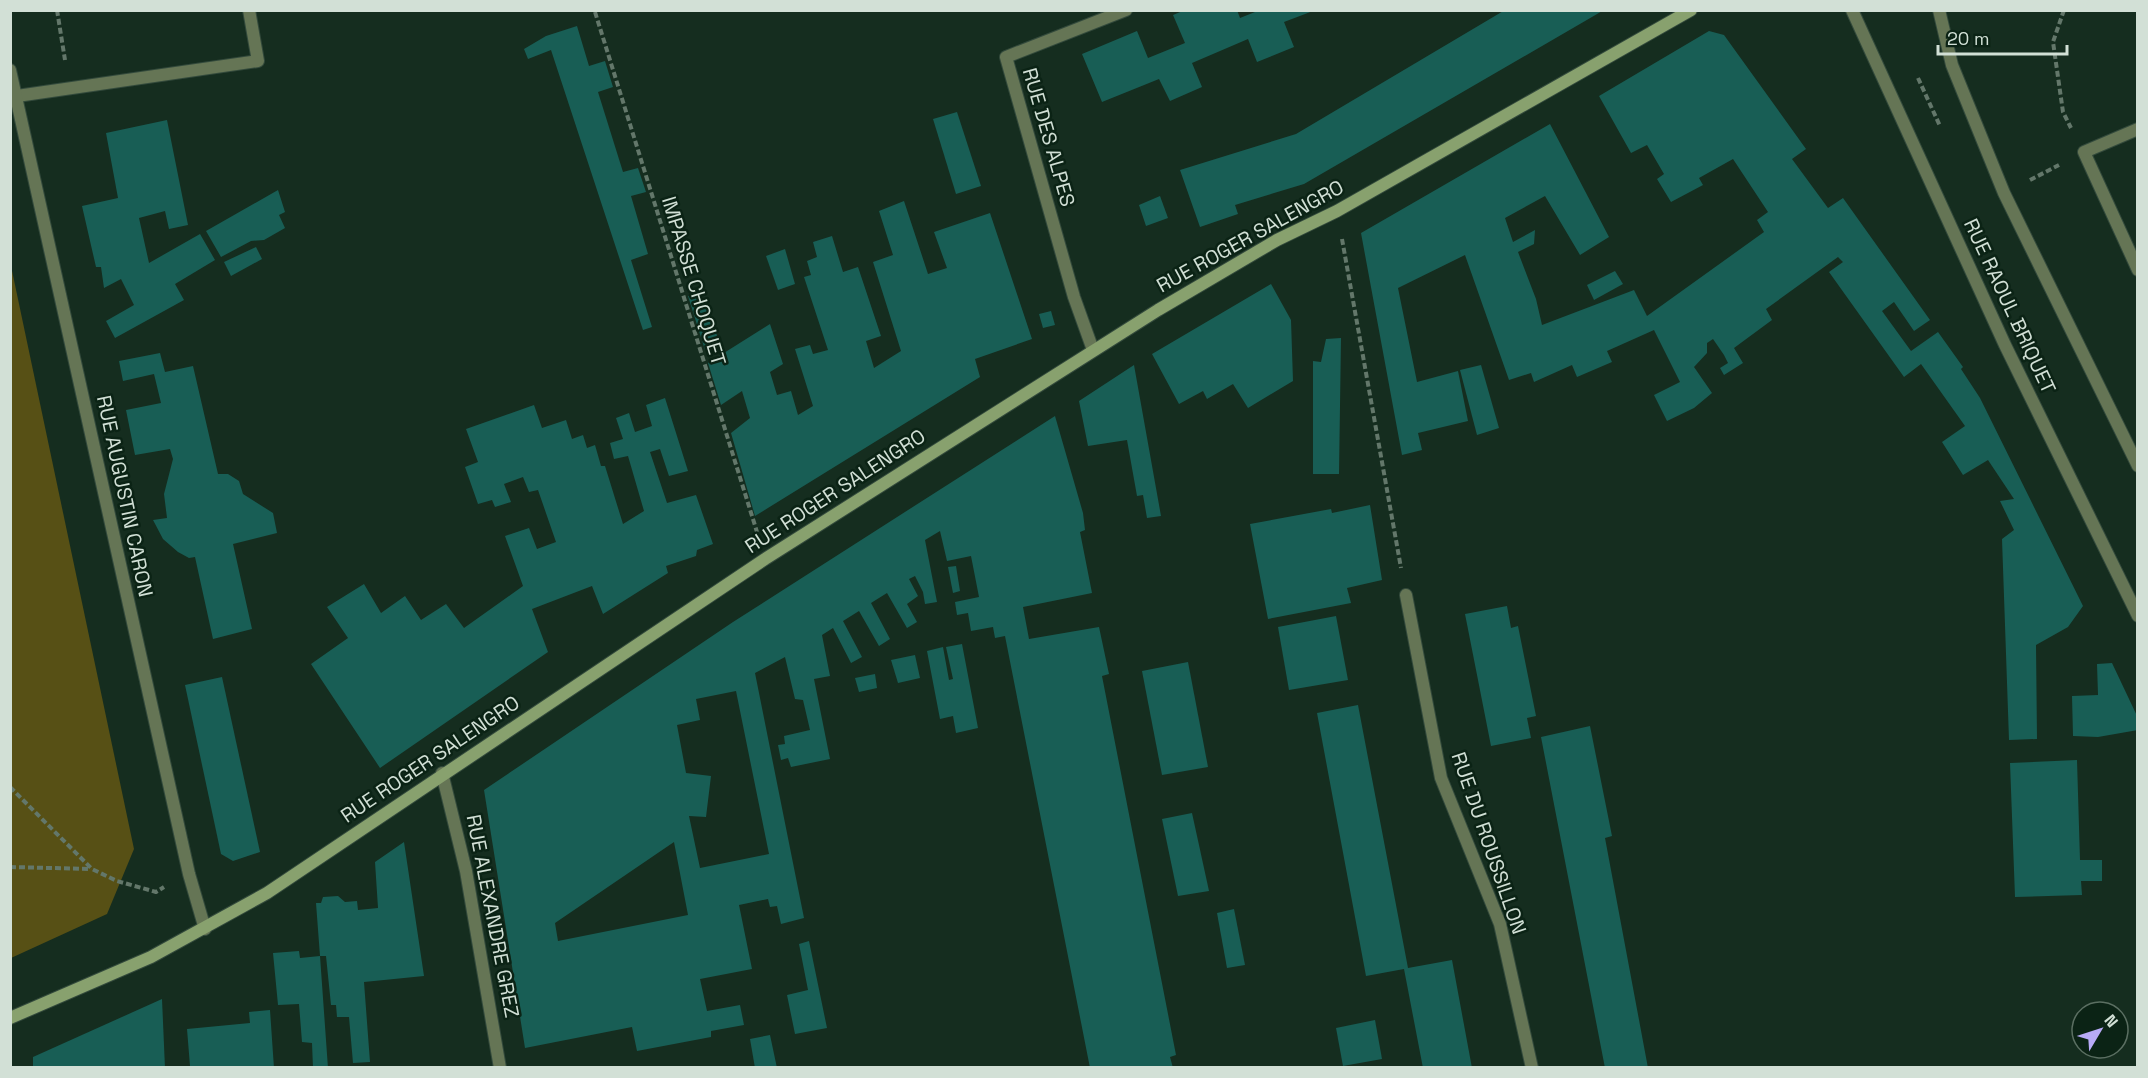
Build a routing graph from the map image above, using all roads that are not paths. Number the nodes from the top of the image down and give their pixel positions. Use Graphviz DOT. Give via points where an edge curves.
graph roads {
  1 [pos="249,10"];
  2 [pos="1126,10"];
  3 [pos="1691,10"];
  4 [pos="1852,10"];
  5 [pos="1939,10"];
  6 [pos="10,70"];
  7 [pos="16,96"];
  8 [pos="2138,129"];
  9 [pos="2138,270"];
  10 [pos="1092,350"];
  11 [pos="2138,466"];
  12 [pos="1406,595"];
  13 [pos="2138,616"];
  14 [pos="442,773"];
  15 [pos="204,929"];
  16 [pos="10,1018"];
  17 [pos="500,1068"];
  18 [pos="1532,1068"];
  1 -- 7 [label="street" via="258,61"];
  2 -- 10 [label="street, RUE DES ALPES" via="1006,57"];
  3 -- 10 [label="main road, RUE ROGER SALENGRO" via="1277,240"];
  4 -- 13 [label="street, RUE RAOUL BRIQUET" via="2005,345"];
  5 -- 11 [label="street" via="1952,65 2004,194"];
  6 -- 7 [label="street, RUE AUGUSTIN CARON"];
  7 -- 15 [label="street, RUE AUGUSTIN CARON"];
  8 -- 9 [label="street" via="2084,153"];
  10 -- 14 [label="main road, RUE ROGER SALENGRO" via="765,559"];
  12 -- 18 [label="street, RUE DU ROUSSILLON" via="1442,778 1500,924"];
  14 -- 15 [label="main road, RUE ROGER SALENGRO" via="278,886"];
  14 -- 17 [label="street, RUE ALEXANDRE GREZ" via="466,871"];
  15 -- 16 [label="main road, RUE ROGER SALENGRO" via="151,957"];
}
